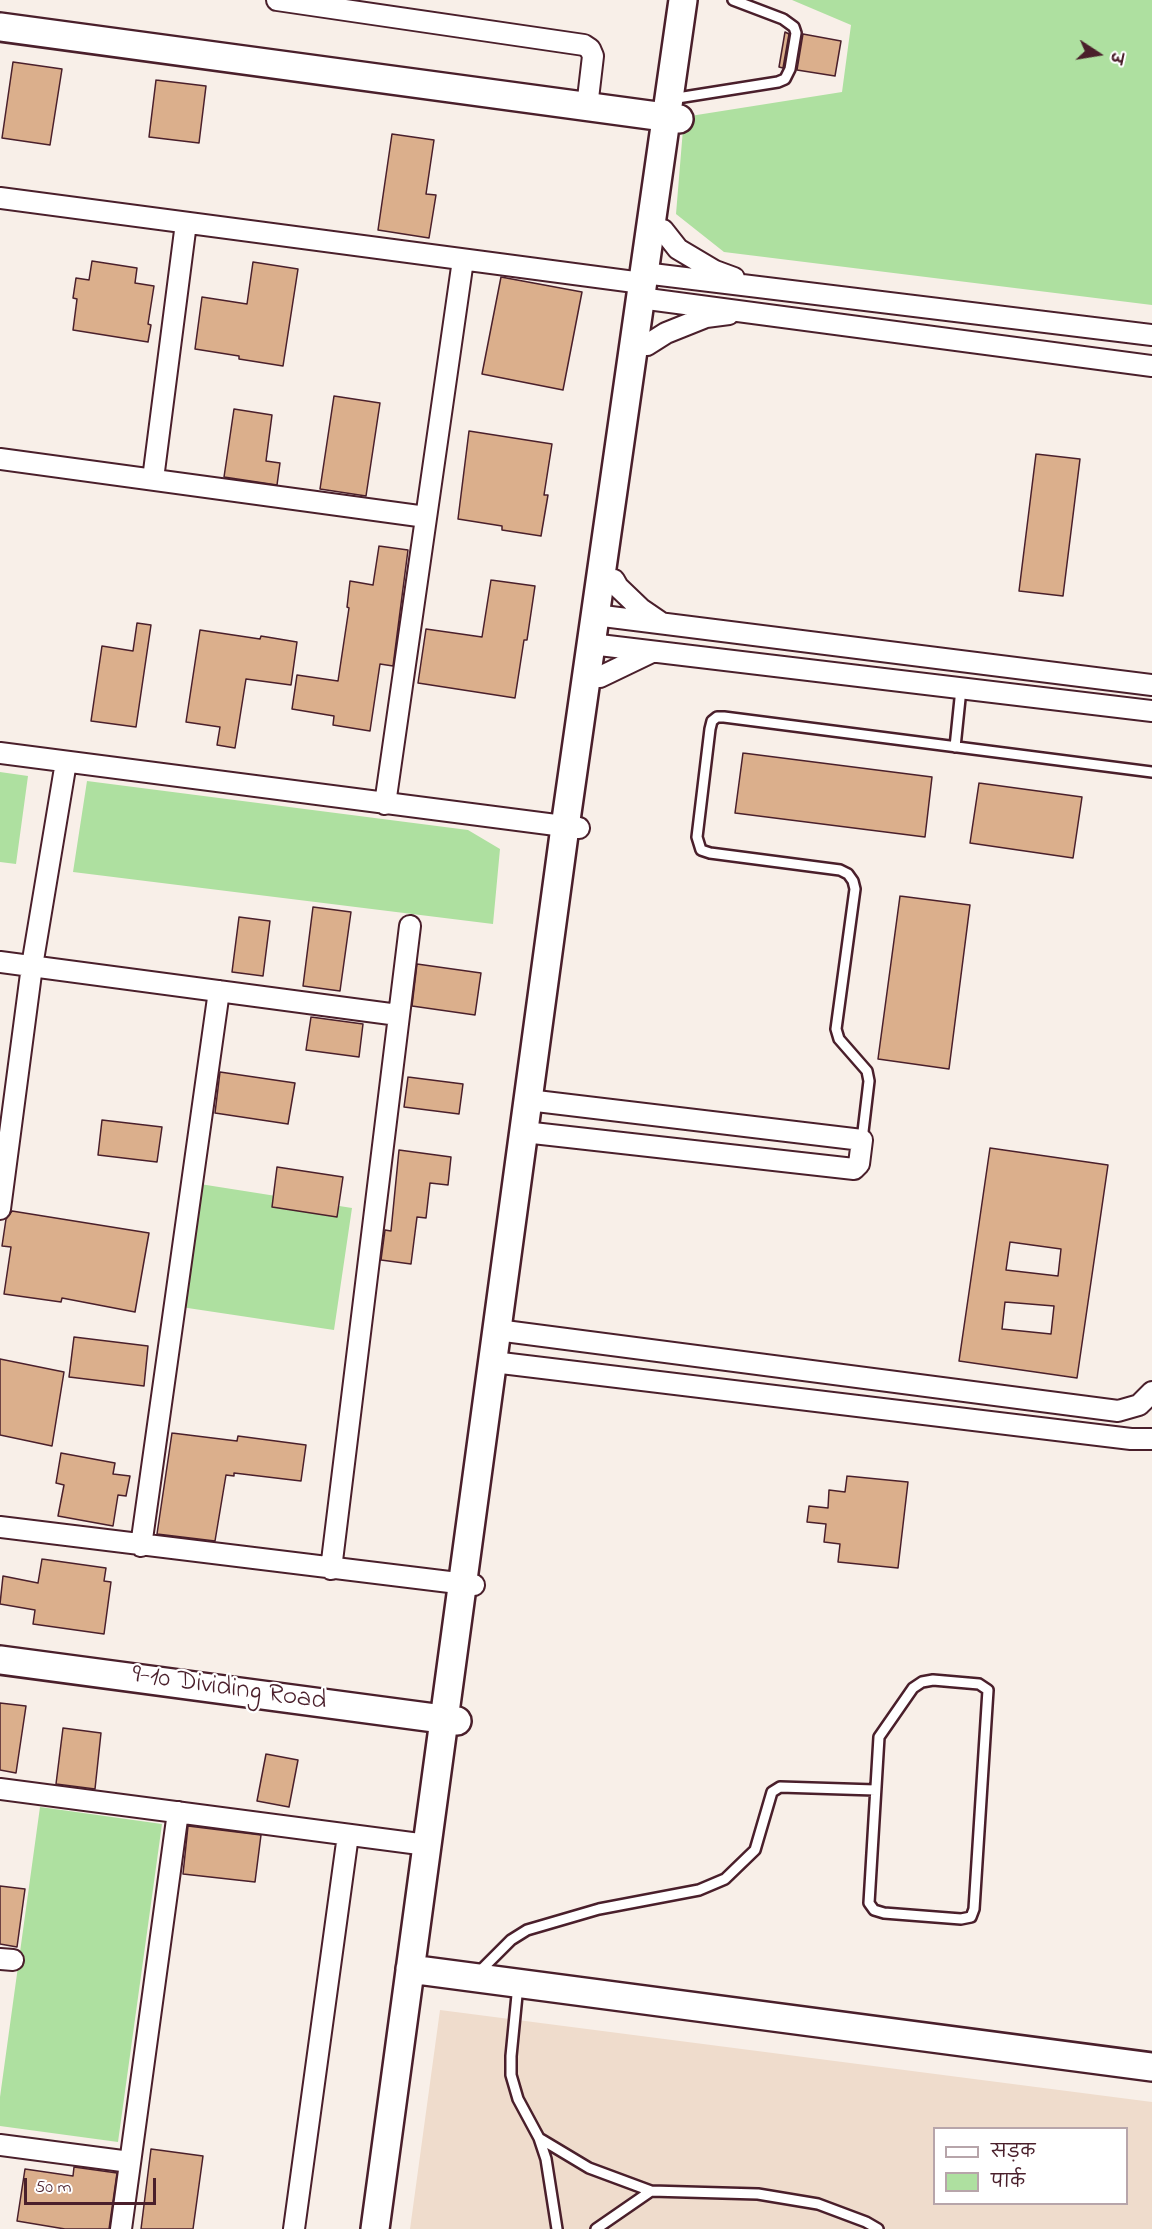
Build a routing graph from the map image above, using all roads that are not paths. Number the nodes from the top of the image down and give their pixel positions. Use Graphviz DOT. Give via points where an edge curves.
graph roads {
  1 [pos="277,0"];
  2 [pos="683,0"];
  3 [pos="695,0"];
  4 [pos="733,0"];
  5 [pos="0,27"];
  6 [pos="587,106"];
  7 [pos="674,108"];
  8 [pos="0,198"];
  9 [pos="186,223"];
  10 [pos="663,230"];
  11 [pos="464,260"];
  12 [pos="648,286"];
  13 [pos="759,287"];
  14 [pos="749,311"];
  15 [pos="1152,334"];
  16 [pos="647,345"];
  17 [pos="1152,366"];
  18 [pos="0,459"];
  19 [pos="153,479"];
  20 [pos="426,517"];
  21 [pos="614,580"];
  22 [pos="602,615"];
  23 [pos="662,623"];
  24 [pos="598,645"];
  25 [pos="652,652"];
  26 [pos="600,677"];
  27 [pos="1152,685"];
  28 [pos="962,688"];
  29 [pos="1152,711"];
  30 [pos="955,747"];
  31 [pos="0,753"];
  32 [pos="66,762"];
  33 [pos="1152,772"];
  34 [pos="385,804"];
  35 [pos="572,828"];
  36 [pos="410,926"];
  37 [pos="0,962"];
  38 [pos="32,966"];
  39 [pos="219,991"];
  40 [pos="398,1015"];
  41 [pos="535,1100"];
  42 [pos="531,1133"];
  43 [pos="862,1140"];
  44 [pos="0,1209"];
  45 [pos="504,1331"];
  46 [pos="499,1363"];
  47 [pos="1152,1392"];
  48 [pos="1152,1439"];
  49 [pos="0,1527"];
  50 [pos="141,1546"];
  51 [pos="331,1569"];
  52 [pos="470,1585"];
  53 [pos="0,1660"];
  54 [pos="451,1720"];
  55 [pos="0,1789"];
  56 [pos="875,1791"];
  57 [pos="178,1812"];
  58 [pos="348,1834"];
  59 [pos="427,1845"];
  60 [pos="417,1970"];
  61 [pos="474,1977"];
  62 [pos="518,1983"];
  63 [pos="1152,2067"];
  64 [pos="539,2138"];
  65 [pos="0,2145"];
  66 [pos="130,2162"];
  67 [pos="651,2191"];
  68 [pos="121,2229"];
  69 [pos="294,2229"];
  70 [pos="375,2229"];
  71 [pos="388,2229"];
  72 [pos="556,2229"];
  73 [pos="596,2229"];
  74 [pos="878,2229"];
  1 -- 6 [label="street" via="584,45 593,56"];
  2 -- 7 [label="street"];
  3 -- 7 [label="street"];
  4 -- 7 [label="lane" via="794,27 788,74 778,82"];
  5 -- 6 [label="street"];
  6 -- 7 [label="street"];
  7 -- 10 [label="street"];
  7 -- 12 [label="street"];
  8 -- 9 [label="street"];
  9 -- 11 [label="street"];
  9 -- 19 [label="street"];
  10 -- 12 [label="street"];
  10 -- 13 [label="street" via="678,249 715,271"];
  11 -- 12 [label="street"];
  11 -- 20 [label="street"];
  12 -- 13 [label="street"];
  12 -- 14 [label="street"];
  12 -- 16 [label="street"];
  12 -- 22 [label="street"];
  13 -- 15 [label="street"];
  14 -- 16 [label="street" via="706,317"];
  14 -- 17 [label="street"];
  16 -- 21 [label="street"];
  18 -- 19 [label="street"];
  19 -- 20 [label="street"];
  20 -- 34 [label="street"];
  21 -- 22 [label="street"];
  21 -- 23 [label="street" via="641,609"];
  22 -- 23 [label="street"];
  22 -- 24 [label="street"];
  23 -- 27 [label="street"];
  24 -- 25 [label="street"];
  24 -- 26 [label="street"];
  24 -- 35 [label="street"];
  25 -- 26 [label="street"];
  25 -- 28 [label="street"];
  26 -- 35 [label="street"];
  28 -- 29 [label="street"];
  28 -- 30 [label="lane"];
  30 -- 33 [label="lane"];
  30 -- 43 [label="lane" via="724,717 717,717 710,729 697,837 701,850 840,870 853,881 836,1029 839,1039 867,1071"];
  31 -- 32 [label="street"];
  32 -- 34 [label="street"];
  32 -- 38 [label="street"];
  34 -- 35 [label="street"];
  35 -- 41 [label="street"];
  36 -- 40 [label="street"];
  37 -- 38 [label="street"];
  38 -- 39 [label="street"];
  38 -- 44 [label="street"];
  39 -- 40 [label="street"];
  39 -- 50 [label="street"];
  40 -- 51 [label="street"];
  41 -- 42 [label="street"];
  41 -- 43 [label="street"];
  42 -- 43 [label="street" via="854,1169 859,1164"];
  42 -- 45 [label="street"];
  45 -- 46 [label="street"];
  45 -- 47 [label="street" via="1118,1411 1139,1405"];
  46 -- 48 [label="street"];
  46 -- 52 [label="street"];
  49 -- 50 [label="street"];
  50 -- 51 [label="street"];
  51 -- 52 [label="street"];
  52 -- 54 [label="street"];
  53 -- 54 [label="street, 9-10 Dividing Road"];
  54 -- 59 [label="street"];
  54 -- 60 [label="street"];
  55 -- 57 [label="street"];
  56 -- 56 [label="lane" via="879,1737 913,1688 933,1680 979,1684 988,1690 971,1917 874,1910 869,1903"];
  56 -- 61 [label="lane" via="780,1787 771,1792 755,1850 725,1879 699,1890 599,1909 527,1930 511,1940"];
  57 -- 58 [label="street"];
  57 -- 66 [label="street"];
  58 -- 59 [label="street"];
  58 -- 69 [label="street"];
  59 -- 60 [label="street"];
  60 -- 61 [label="street"];
  60 -- 70 [label="street"];
  60 -- 71 [label="street"];
  61 -- 62 [label="street"];
  62 -- 63 [label="street"];
  62 -- 64 [label="lane" via="511,2075 518,2099"];
  64 -- 67 [label="lane" via="589,2168"];
  64 -- 72 [label="lane" via="546,2159"];
  65 -- 66 [label="street"];
  66 -- 68 [label="street"];
  67 -- 73 [label="lane"];
  67 -- 74 [label="lane" via="758,2194 818,2204"];
}
